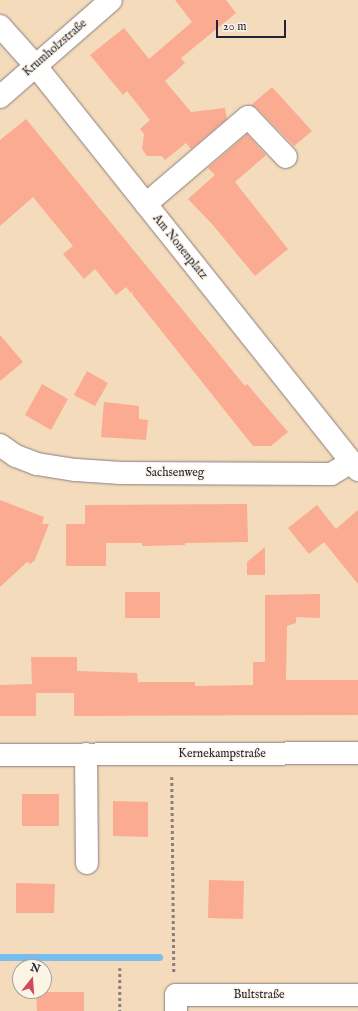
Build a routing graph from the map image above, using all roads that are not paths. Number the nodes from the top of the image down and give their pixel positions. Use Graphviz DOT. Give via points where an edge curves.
graph roads {
  1 [pos="111,0"];
  2 [pos="0,26"];
  3 [pos="35,65"];
  4 [pos="0,97"];
  5 [pos="286,157"];
  6 [pos="146,204"];
  7 [pos="0,445"];
  8 [pos="355,466"];
  9 [pos="358,753"];
  10 [pos="86,754"];
  11 [pos="0,755"];
  12 [pos="87,863"];
  13 [pos="358,995"];
  14 [pos="176,1003"];
  1 -- 3 [label="street, Krumholzstraße"];
  2 -- 3 [label="street, Am Nonenplatz"];
  3 -- 4 [label="street, Krumholzstraße"];
  3 -- 6 [label="street, Am Nonenplatz"];
  5 -- 6 [label="street" via="248,117"];
  6 -- 8 [label="street, Am Nonenplatz"];
  7 -- 8 [label="street, Sachsenweg" via="16,456 37,464 121,473 331,474"];
  9 -- 10 [label="street, Kernekampstraße"];
  10 -- 11 [label="street, Kernekampstraße"];
  10 -- 12 [label="street"];
  13 -- 14 [label="street, Bultstraße"];
}
